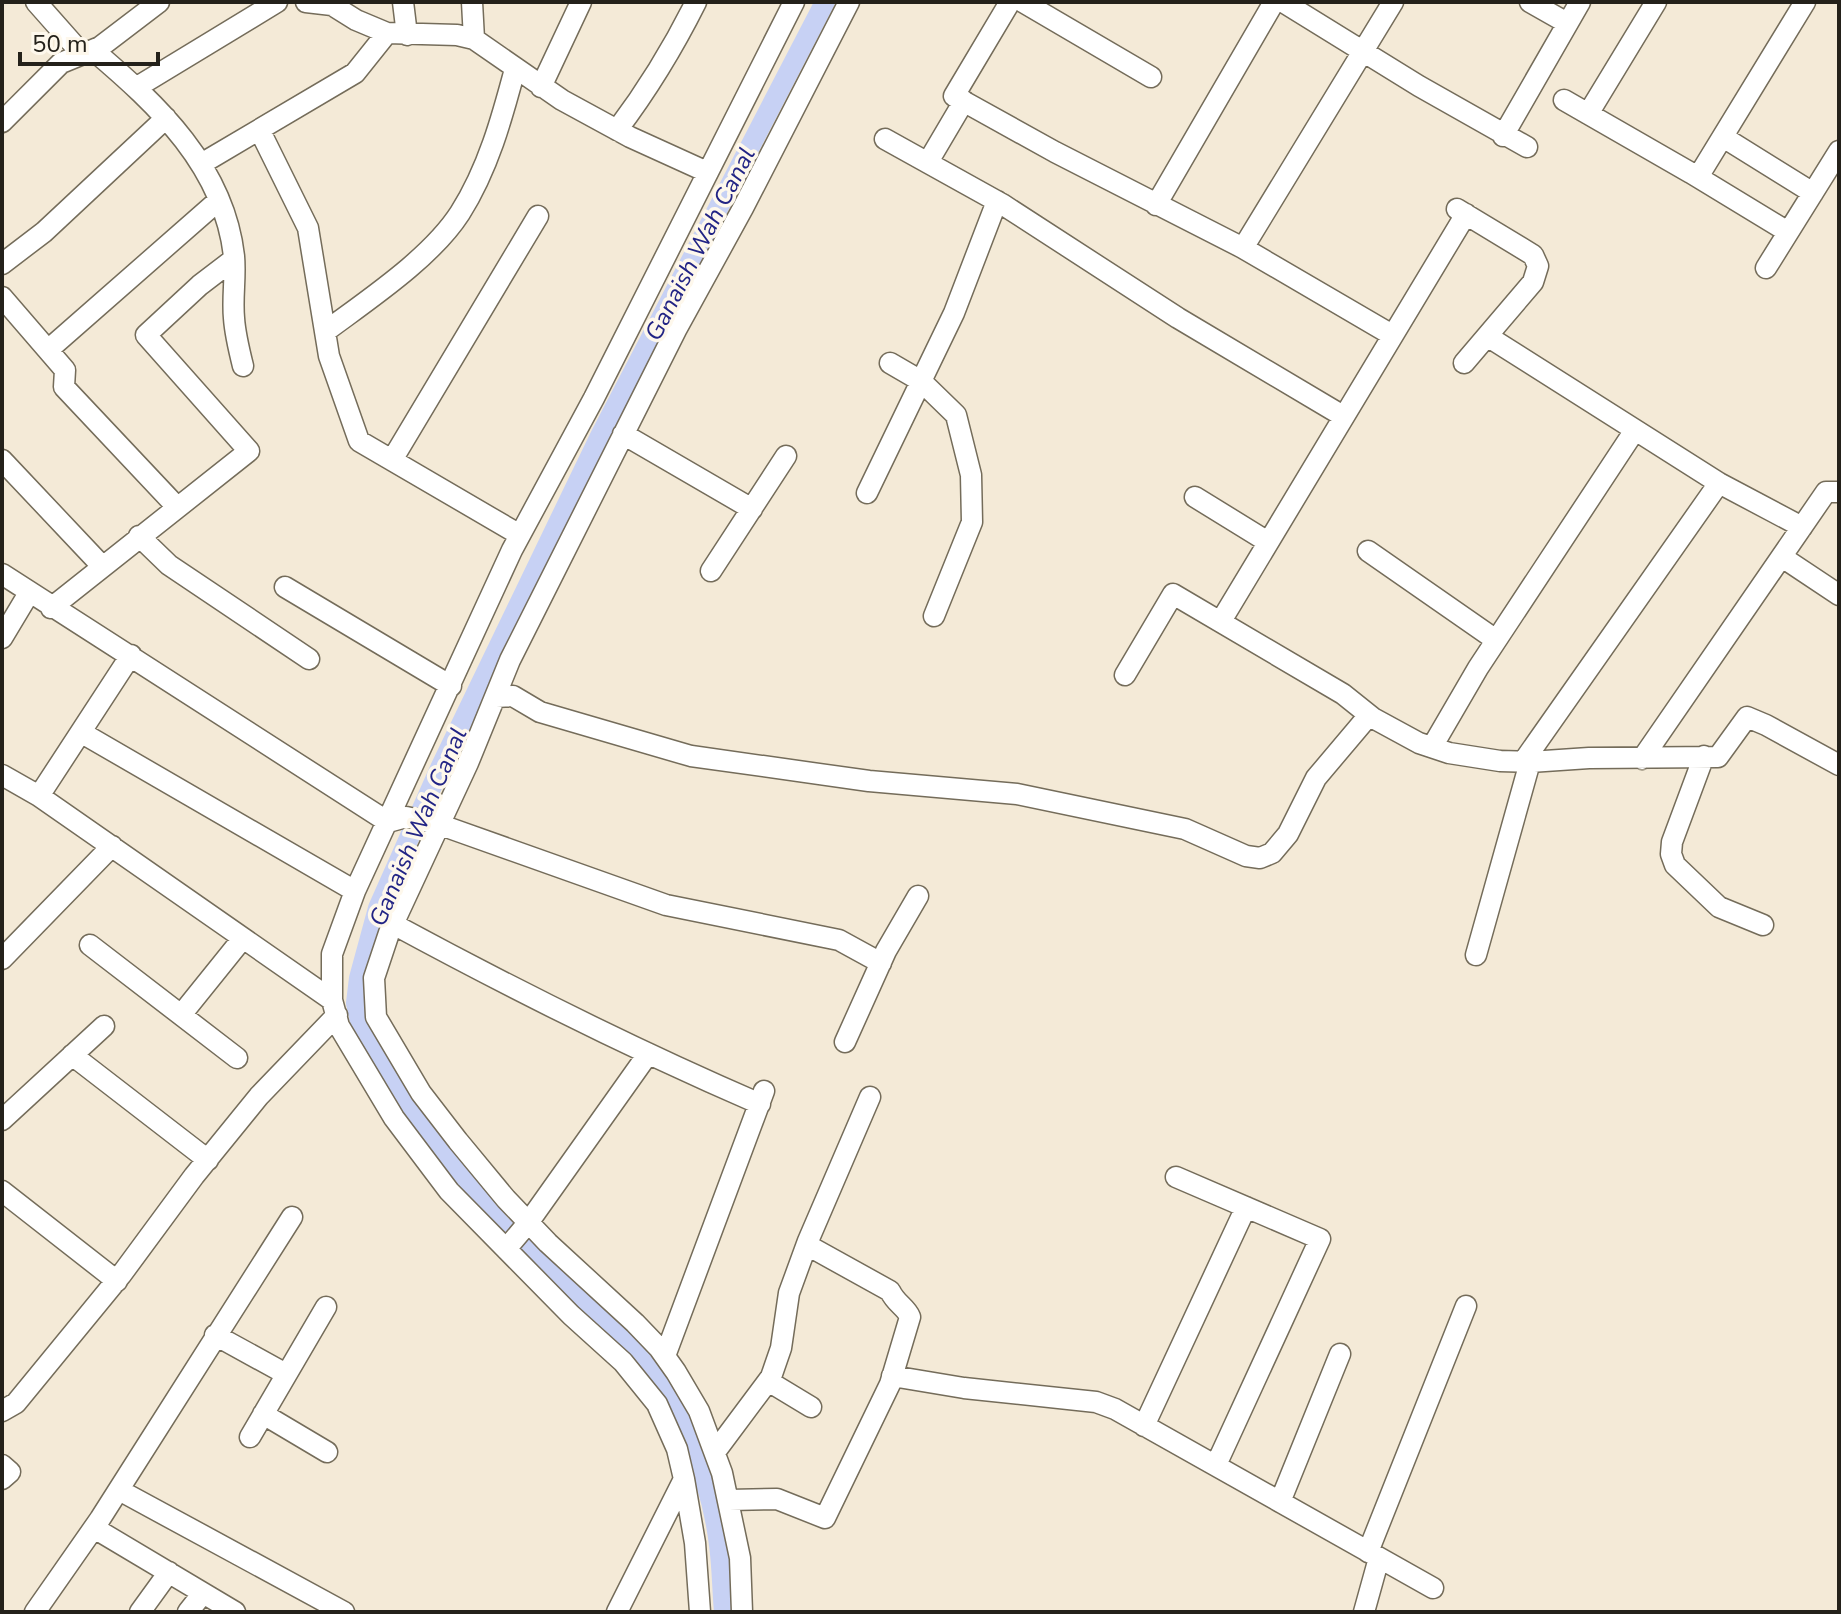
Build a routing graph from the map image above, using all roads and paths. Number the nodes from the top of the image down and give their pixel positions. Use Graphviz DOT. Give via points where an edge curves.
graph roads {
  1 [pos="36,2"];
  2 [pos="159,2"];
  3 [pos="277,2"];
  4 [pos="306,2"];
  5 [pos="403,2"];
  6 [pos="472,2"];
  7 [pos="581,2"];
  8 [pos="696,2"];
  9 [pos="794,2"];
  10 [pos="849,2"];
  11 [pos="1010,2"];
  12 [pos="1023,2"];
  13 [pos="1274,2"];
  14 [pos="1283,2"];
  15 [pos="1393,2"];
  16 [pos="1530,2"];
  17 [pos="1580,2"];
  18 [pos="1656,2"];
  19 [pos="1805,2"];
  20 [pos="335,5"];
  21 [pos="1567,23"];
  22 [pos="397,34"];
  23 [pos="474,39"];
  24 [pos="1362,51"];
  25 [pos="88,52"];
  26 [pos="515,69"];
  27 [pos="1151,77"];
  28 [pos="137,87"];
  29 [pos="541,87"];
  30 [pos="1564,100"];
  31 [pos="964,101"];
  32 [pos="1588,114"];
  33 [pos="166,118"];
  34 [pos="2,122"];
  35 [pos="617,130"];
  36 [pos="260,131"];
  37 [pos="1503,136"];
  38 [pos="1723,137"];
  39 [pos="885,139"];
  40 [pos="1527,147"];
  41 [pos="1839,151"];
  42 [pos="928,162"];
  43 [pos="201,164"];
  44 [pos="707,172"];
  45 [pos="1833,176"];
  46 [pos="1698,177"];
  47 [pos="1813,193"];
  48 [pos="219,200"];
  49 [pos="997,201"];
  50 [pos="1156,205"];
  51 [pos="538,216"];
  52 [pos="1788,232"];
  53 [pos="1243,248"];
  54 [pos="234,259"];
  55 [pos="2,264"];
  56 [pos="1766,268"];
  57 [pos="2,297"];
  58 [pos="326,331"];
  59 [pos="1392,335"];
  60 [pos="1487,336"];
  61 [pos="48,350"];
  62 [pos="890,363"];
  63 [pos="1464,363"];
  64 [pos="243,366"];
  65 [pos="921,381"];
  66 [pos="1343,416"];
  67 [pos="1635,430"];
  68 [pos="623,434"];
  69 [pos="786,456"];
  70 [pos="2,460"];
  71 [pos="392,460"];
  72 [pos="1719,483"];
  73 [pos="1839,492"];
  74 [pos="867,493"];
  75 [pos="1195,497"];
  76 [pos="177,507"];
  77 [pos="752,509"];
  78 [pos="1802,527"];
  79 [pos="520,535"];
  80 [pos="139,536"];
  81 [pos="1268,542"];
  82 [pos="1368,551"];
  83 [pos="1782,557"];
  84 [pos="102,566"];
  85 [pos="711,571"];
  86 [pos="2,574"];
  87 [pos="285,587"];
  88 [pos="29,593"];
  89 [pos="1839,595"];
  90 [pos="51,608"];
  91 [pos="934,616"];
  92 [pos="1221,621"];
  93 [pos="2,638"];
  94 [pos="1496,640"];
  95 [pos="131,655"];
  96 [pos="309,659"];
  97 [pos="1125,675"];
  98 [pos="451,686"];
  99 [pos="496,697"];
  100 [pos="1373,718"];
  101 [pos="82,733"];
  102 [pos="1432,747"];
  103 [pos="1704,756"];
  104 [pos="1642,759"];
  105 [pos="1527,762"];
  106 [pos="1839,765"];
  107 [pos="3,778"];
  108 [pos="39,796"];
  109 [pos="397,820"];
  110 [pos="435,824"];
  111 [pos="112,846"];
  112 [pos="355,891"];
  113 [pos="918,896"];
  114 [pos="393,924"];
  115 [pos="1763,925"];
  116 [pos="243,938"];
  117 [pos="90,945"];
  118 [pos="1476,955"];
  119 [pos="2,959"];
  120 [pos="881,963"];
  121 [pos="334,1007"];
  122 [pos="181,1015"];
  123 [pos="104,1026"];
  124 [pos="845,1042"];
  125 [pos="648,1054"];
  126 [pos="72,1055"];
  127 [pos="237,1058"];
  128 [pos="870,1097"];
  129 [pos="2,1120"];
  130 [pos="208,1160"];
  131 [pos="1176,1177"];
  132 [pos="2,1191"];
  133 [pos="1246,1207"];
  134 [pos="292,1217"];
  135 [pos="516,1236"];
  136 [pos="807,1245"];
  137 [pos="117,1281"];
  138 [pos="1466,1306"];
  139 [pos="326,1307"];
  140 [pos="215,1335"];
  141 [pos="1340,1354"];
  142 [pos="665,1356"];
  143 [pos="286,1374"];
  144 [pos="892,1376"];
  145 [pos="768,1381"];
  146 [pos="811,1407"];
  147 [pos="2,1411"];
  148 [pos="263,1414"];
  149 [pos="1144,1426"];
  150 [pos="250,1437"];
  151 [pos="327,1452"];
  152 [pos="715,1452"];
  153 [pos="2,1465"];
  154 [pos="1216,1465"];
  155 [pos="2,1479"];
  156 [pos="684,1479"];
  157 [pos="119,1490"];
  158 [pos="729,1500"];
  159 [pos="1280,1502"];
  160 [pos="94,1528"];
  161 [pos="1374,1555"];
  162 [pos="169,1572"];
  163 [pos="1433,1588"];
  164 [pos="203,1593"];
  165 [pos="35,1612"];
  166 [pos="140,1612"];
  167 [pos="188,1612"];
  168 [pos="235,1612"];
  169 [pos="344,1612"];
  170 [pos="617,1612"];
  171 [pos="700,1612"];
  172 [pos="742,1612"];
  173 [pos="1364,1612"];
  1 -- 25 [label="street"];
  2 -- 25 [label="street"];
  3 -- 28 [label="street"];
  4 -- 20 [label="street"];
  5 -- 22 [label="street"];
  6 -- 23 [label="street"];
  7 -- 29 [label="street"];
  8 -- 35 [label="street" via="673,48"];
  9 -- 44 [label="street"];
  10 -- 68 [label="street"];
  11 -- 31 [label="street" via="954,96"];
  12 -- 27 [label="street"];
  13 -- 50 [label="street"];
  14 -- 24 [label="street"];
  15 -- 24 [label="street"];
  16 -- 21 [label="street"];
  17 -- 21 [label="street"];
  18 -- 32 [label="street"];
  19 -- 38 [label="street"];
  20 -- 22 [label="street" via="356,20"];
  21 -- 37 [label="street"];
  22 -- 23 [label="street"];
  22 -- 36 [label="street" via="355,73"];
  23 -- 26 [label="street"];
  24 -- 37 [label="street"];
  24 -- 53 [label="street"];
  25 -- 28 [label="street"];
  25 -- 34 [label="street" via="61,63"];
  26 -- 29 [label="street"];
  26 -- 58 [label="street" via="483,171 458,215 397,278"];
  28 -- 33 [label="street"];
  29 -- 35 [label="street"];
  30 -- 32 [label="street"];
  31 -- 42 [label="street"];
  31 -- 50 [label="street"];
  32 -- 46 [label="street"];
  33 -- 43 [label="street"];
  33 -- 55 [label="street" via="44,232"];
  35 -- 44 [label="street"];
  36 -- 43 [label="street"];
  36 -- 58 [label="street" via="308,228"];
  37 -- 40 [label="street"];
  38 -- 46 [label="street"];
  38 -- 47 [label="street"];
  39 -- 42 [label="street"];
  41 -- 45 [label="street"];
  42 -- 49 [label="street"];
  43 -- 48 [label="street"];
  44 -- 79 [label="street"];
  45 -- 47 [label="street"];
  46 -- 52 [label="street"];
  47 -- 52 [label="street"];
  48 -- 54 [label="street"];
  48 -- 61 [label="street"];
  49 -- 65 [label="street"];
  49 -- 66 [label="street"];
  50 -- 53 [label="street"];
  51 -- 71 [label="street"];
  52 -- 56 [label="street"];
  53 -- 59 [label="street"];
  54 -- 64 [label="street" via="234,318"];
  54 -- 76 [label="street" via="146,335 249,451"];
  57 -- 61 [label="street"];
  58 -- 71 [label="street" via="329,356 359,441"];
  59 -- 60 [label="street" via="1460,210 1533,255 1538,266 1533,282"];
  59 -- 66 [label="street"];
  60 -- 63 [label="street"];
  60 -- 67 [label="street"];
  61 -- 76 [label="street" via="65,370 64,387"];
  62 -- 65 [label="street"];
  65 -- 74 [label="street"];
  65 -- 91 [label="street" via="956,415 971,475 972,522"];
  66 -- 81 [label="street"];
  67 -- 72 [label="street"];
  67 -- 94 [label="street"];
  68 -- 77 [label="street"];
  68 -- 99 [label="street"];
  69 -- 77 [label="street"];
  70 -- 84 [label="street"];
  71 -- 79 [label="street"];
  72 -- 78 [label="street"];
  72 -- 105 [label="street"];
  73 -- 78 [label="street" via="1826,492"];
  75 -- 81 [label="street"];
  76 -- 80 [label="street"];
  77 -- 85 [label="street"];
  78 -- 83 [label="street"];
  79 -- 98 [label="street"];
  80 -- 84 [label="street"];
  80 -- 96 [label="street" via="169,565"];
  81 -- 92 [label="street"];
  82 -- 94 [label="street"];
  83 -- 89 [label="street"];
  83 -- 104 [label="street"];
  84 -- 90 [label="street"];
  86 -- 88 [label="street"];
  87 -- 98 [label="street"];
  88 -- 90 [label="street"];
  88 -- 93 [label="street"];
  90 -- 95 [label="street"];
  92 -- 97 [label="street" via="1173,594"];
  92 -- 100 [label="street" via="1343,694"];
  94 -- 102 [label="street"];
  95 -- 101 [label="street"];
  95 -- 109 [label="street"];
  98 -- 109 [label="street"];
  99 -- 100 [label="street" via="513,696 540,712 691,756 869,781 1017,794 1185,829 1260,858 1272,853 1288,834 1316,778 1365,720"];
  99 -- 110 [label="street"];
  100 -- 102 [label="street"];
  101 -- 108 [label="street"];
  101 -- 112 [label="street"];
  102 -- 105 [label="street"];
  103 -- 104 [label="street"];
  103 -- 106 [label="street" via="1718,757 1747,717"];
  103 -- 115 [label="street" via="1671,854 1675,865 1719,907"];
  104 -- 105 [label="street"];
  105 -- 118 [label="street"];
  107 -- 108 [label="street"];
  108 -- 111 [label="street"];
  109 -- 110 [label="street"];
  109 -- 112 [label="street"];
  110 -- 114 [label="street"];
  110 -- 120 [label="street" via="666,905 839,940"];
  111 -- 116 [label="street"];
  111 -- 119 [label="street"];
  112 -- 121 [label="street" via="332,954"];
  113 -- 120 [label="street"];
  114 -- 125 [label="street"];
  114 -- 135 [label="street" via="374,978 376,1017"];
  116 -- 121 [label="street"];
  116 -- 122 [label="street"];
  117 -- 122 [label="street"];
  120 -- 124 [label="street"];
  121 -- 130 [label="street"];
  121 -- 135 [label="street" via="346,1038 394,1118 449,1191"];
  122 -- 127 [label="street"];
  123 -- 126 [label="street"];
  125 -- 135 [label="street"];
  125 -- 142 [label="street" via="762,1098"];
  126 -- 129 [label="street"];
  126 -- 130 [label="street"];
  128 -- 136 [label="street"];
  130 -- 137 [label="street"];
  131 -- 133 [label="street"];
  132 -- 137 [label="street"];
  133 -- 149 [label="street"];
  133 -- 154 [label="street" via="1320,1239"];
  134 -- 140 [label="street"];
  135 -- 142 [label="street" via="635,1323"];
  135 -- 156 [label="street" via="571,1315 623,1362 657,1404"];
  136 -- 144 [label="street" via="890,1291 907,1311 910,1317"];
  136 -- 145 [label="street" via="789,1293 781,1348"];
  137 -- 147 [label="street" via="16,1403"];
  138 -- 161 [label="street"];
  139 -- 143 [label="street"];
  140 -- 143 [label="street"];
  140 -- 157 [label="street"];
  141 -- 159 [label="street"];
  142 -- 152 [label="street" via="699,1411"];
  143 -- 148 [label="street"];
  144 -- 149 [label="street" via="1096,1402"];
  144 -- 158 [label="street" via="825,1518 777,1499"];
  145 -- 146 [label="street"];
  145 -- 152 [label="street"];
  148 -- 150 [label="street"];
  148 -- 151 [label="street"];
  149 -- 154 [label="street"];
  152 -- 158 [label="street"];
  153 -- 155 [label="street" via="10,1472"];
  154 -- 159 [label="street"];
  156 -- 170 [label="street"];
  156 -- 171 [label="street"];
  157 -- 160 [label="street"];
  157 -- 169 [label="street"];
  158 -- 172 [label="street" via="740,1558"];
  159 -- 161 [label="street"];
  160 -- 162 [label="street"];
  160 -- 165 [label="street"];
  161 -- 163 [label="street"];
  161 -- 173 [label="street"];
  162 -- 164 [label="street"];
  162 -- 166 [label="street"];
  164 -- 167 [label="street"];
  164 -- 168 [label="street"];
}
